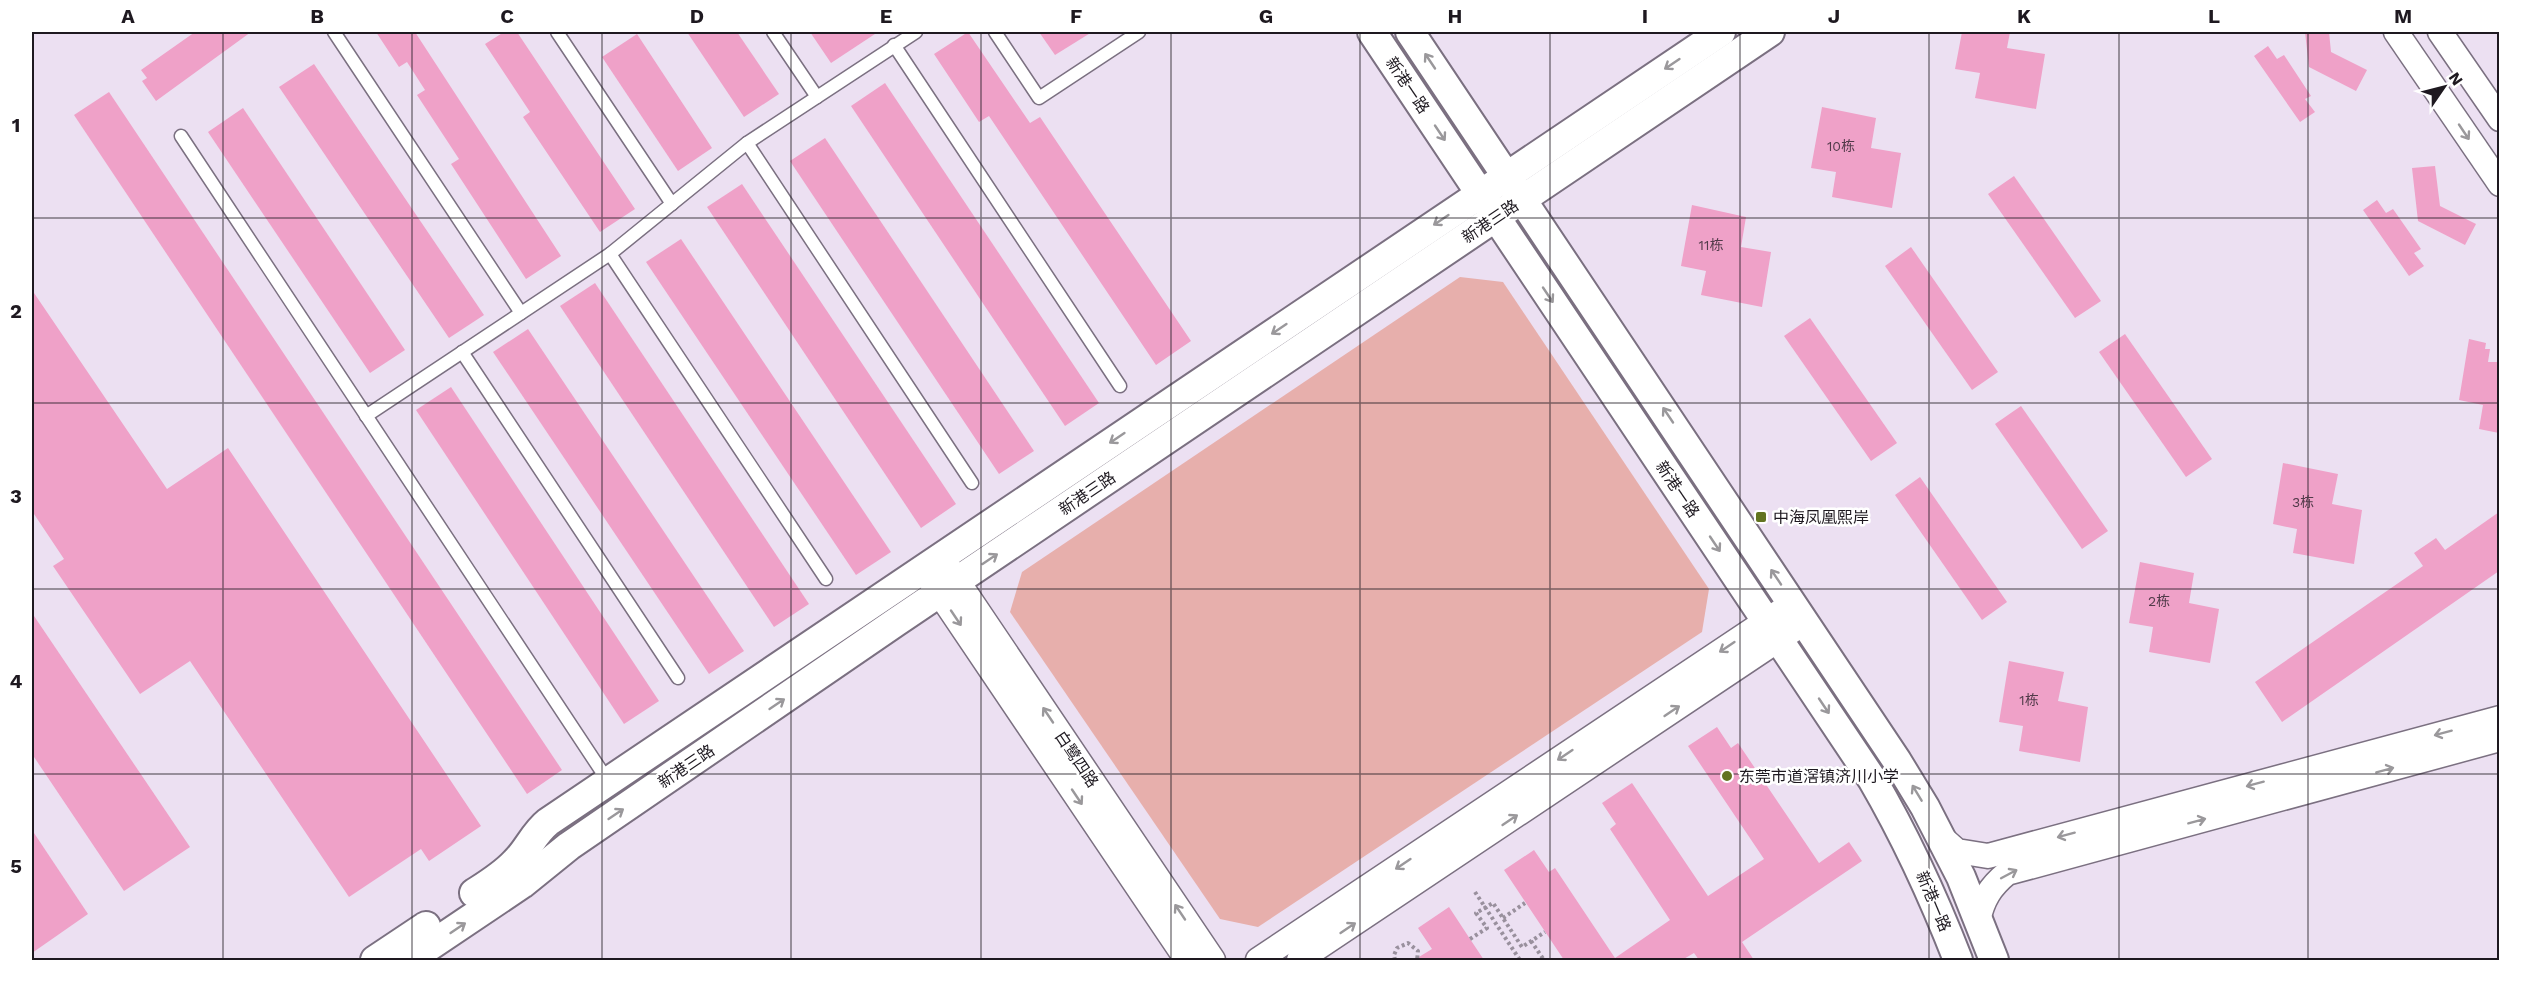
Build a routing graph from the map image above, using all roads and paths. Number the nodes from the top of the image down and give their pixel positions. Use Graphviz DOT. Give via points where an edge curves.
graph roads {
  1 [pos="334,32"];
  2 [pos="557,32"];
  3 [pos="773,32"];
  4 [pos="916,32"];
  5 [pos="995,32"];
  6 [pos="1139,32"];
  7 [pos="1372,32"];
  8 [pos="1410,32"];
  9 [pos="1721,32"];
  10 [pos="1770,32"];
  11 [pos="2396,32"];
  12 [pos="2440,32"];
  13 [pos="894,45"];
  14 [pos="817,97"];
  15 [pos="2499,119"];
  16 [pos="181,136"];
  17 [pos="747,144"];
  18 [pos="1507,175"];
  19 [pos="2499,184"];
  20 [pos="1480,194"];
  21 [pos="1523,199"];
  22 [pos="672,204"];
  23 [pos="1496,217"];
  24 [pos="610,254"];
  25 [pos="521,313"];
  26 [pos="462,352"];
  27 [pos="1120,386"];
  28 [pos="366,416"];
  29 [pos="972,483"];
  30 [pos="932,563"];
  31 [pos="826,579"];
  32 [pos="948,587"];
  33 [pos="1800,612"];
  34 [pos="1773,630"];
  35 [pos="678,678"];
  36 [pos="2499,718"];
  37 [pos="2499,739"];
  38 [pos="609,781"];
  39 [pos="1940,836"];
  40 [pos="1475,892"];
  41 [pos="1525,903"];
  42 [pos="1485,908"];
  43 [pos="1503,918"];
  44 [pos="1978,920"];
  45 [pos="1511,931"];
  46 [pos="1545,932"];
  47 [pos="1504,936"];
  48 [pos="1470,939"];
  49 [pos="1531,941"];
  50 [pos="375,960"];
  51 [pos="409,960"];
  52 [pos="1187,960"];
  53 [pos="1213,960"];
  54 [pos="1258,960"];
  55 [pos="1299,960"];
  56 [pos="1395,960"];
  57 [pos="1417,960"];
  58 [pos="1520,960"];
  59 [pos="1544,960"];
  60 [pos="1958,960"];
  61 [pos="1994,960"];
  1 -- 25 [label="lane"];
  2 -- 22 [label="lane"];
  3 -- 14 [label="lane"];
  4 -- 13 [label="lane"];
  5 -- 6 [label="lane" via="1039,98"];
  7 -- 20 [label="street, 新港一路, one-way"];
  18 -- 8 [label="street, 新港一路, one-way"];
  9 -- 18 [label="street, 新港三路, one-way"];
  10 -- 21 [label="street, 新港三路"];
  11 -- 19 [label="street, one-way"];
  12 -- 15 [label="street"];
  13 -- 14 [label="lane"];
  13 -- 27 [label="lane"];
  14 -- 17 [label="lane"];
  16 -- 28 [label="lane"];
  17 -- 22 [label="lane"];
  17 -- 29 [label="lane"];
  18 -- 20 [label="street, 新港三路"];
  18 -- 21 [label="street, 新港一路"];
  20 -- 23 [label="street, 新港一路"];
  20 -- 30 [label="street, 新港三路, one-way"];
  21 -- 23 [label="street, 新港三路"];
  33 -- 21 [label="street, 新港一路, one-way"];
  22 -- 24 [label="lane"];
  32 -- 23 [label="street, 新港三路, one-way"];
  23 -- 34 [label="street, 新港一路, one-way"];
  24 -- 25 [label="lane"];
  24 -- 31 [label="lane"];
  25 -- 26 [label="lane"];
  26 -- 28 [label="lane"];
  26 -- 35 [label="lane"];
  28 -- 38 [label="lane"];
  30 -- 32 [label="street, 白鹭四路"];
  30 -- 38 [label="street, 新港三路"];
  51 -- 32 [label="street, 新港三路, one-way"];
  32 -- 52 [label="street, 白鹭四路, one-way"];
  53 -- 32 [label="street, 白鹭四路, one-way"];
  33 -- 34 [label="street"];
  39 -- 33 [label="street, 新港一路, one-way" via="1897,761"];
  34 -- 54 [label="street, one-way"];
  55 -- 34 [label="street, one-way"];
  34 -- 60 [label="street, 新港一路, one-way" via="1872,778 1898,824 1931,890"];
  36 -- 39 [label="street, one-way" via="1988,855 1957,851"];
  44 -- 37 [label="street, one-way" via="1982,900 2007,873"];
  38 -- 50 [label="street, 新港三路" via="536,832 525,852 501,875"];
  39 -- 44 [label="street, 新港一路"];
  40 -- 42 [label="path"];
  41 -- 43 [label="path"];
  42 -- 43 [label="path" via="1493,903"];
  42 -- 47 [label="path"];
  42 -- 48 [label="path" via="1476,913 1487,928"];
  43 -- 45 [label="path"];
  44 -- 61 [label="street, 新港一路"];
  45 -- 47 [label="path"];
  45 -- 49 [label="path" via="1522,948"];
  46 -- 49 [label="path"];
  47 -- 58 [label="path"];
  49 -- 59 [label="path"];
  56 -- 57 [label="path" via="1397,948 1408,944 1418,951"];
}
